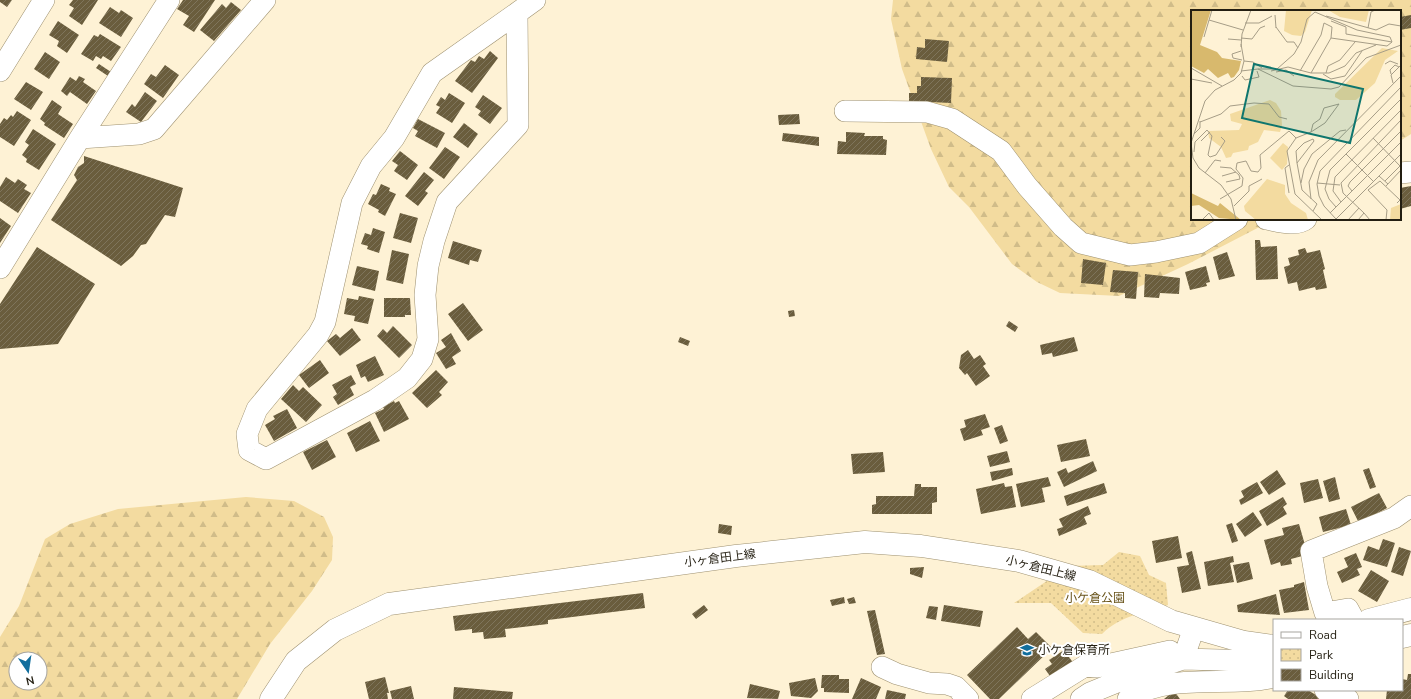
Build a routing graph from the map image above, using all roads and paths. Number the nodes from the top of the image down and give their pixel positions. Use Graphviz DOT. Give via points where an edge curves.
graph roads {
  1 [pos="44,0"];
  2 [pos="169,0"];
  3 [pos="265,0"];
  4 [pos="535,0"];
  5 [pos="517,13"];
  6 [pos="0,70"];
  7 [pos="845,111"];
  8 [pos="80,138"];
  9 [pos="1411,172"];
  10 [pos="1401,173"];
  11 [pos="1234,220"];
  12 [pos="1272,220"];
  13 [pos="1305,220"];
  14 [pos="0,268"];
  15 [pos="1411,506"];
  16 [pos="1411,609"];
  17 [pos="1353,619"];
  18 [pos="1373,619"];
  19 [pos="1194,628"];
  20 [pos="1273,632"];
  21 [pos="1273,646"];
  22 [pos="1184,659"];
  23 [pos="1273,664"];
  24 [pos="882,667"];
  25 [pos="1273,677"];
  26 [pos="1326,691"];
  27 [pos="271,699"];
  28 [pos="968,699"];
  29 [pos="1032,699"];
  30 [pos="1082,699"];
  31 [pos="1128,699"];
  32 [pos="1348,699"];
  1 -- 6 [label="street"];
  2 -- 8 [label="street"];
  3 -- 8 [label="street" via="154,129 140,134"];
  4 -- 5 [label="street"];
  5 -- 5 [label="street" via="432,73 394,138 371,166 352,203 325,322 318,335 258,409 247,434 249,450 266,459 375,400 407,378 422,359 428,339 425,295 428,266 446,202 518,125"];
  7 -- 11 [label="street" via="928,112 952,119 1001,151 1027,186 1080,243 1130,255 1156,252 1200,243"];
  8 -- 14 [label="street"];
  9 -- 10 [label="street"];
  12 -- 13 [label="street" via="1288,223"];
  15 -- 17 [label="street" via="1394,518 1311,551 1325,613 1348,609"];
  16 -- 18 [label="main road"];
  19 -- 20 [label="main road, 小ヶ倉田上線"];
  19 -- 21 [label="main road, 小ヶ倉田上線" via="1244,642"];
  19 -- 22 [label="street"];
  19 -- 27 [label="main road, 小ヶ倉田上線" via="1171,621 1089,581 1019,561 921,546 865,542 736,556 389,604 336,630 296,661"];
  22 -- 23 [label="street"];
  22 -- 29 [label="street" via="1170,651 1097,667 1085,666"];
  22 -- 30 [label="street" via="1134,674"];
  24 -- 28 [label="street" via="911,679 948,684 956,687"];
  25 -- 31 [label="street" via="1259,680 1181,682 1147,690"];
  26 -- 32 [label="street" via="1333,696"];
}
